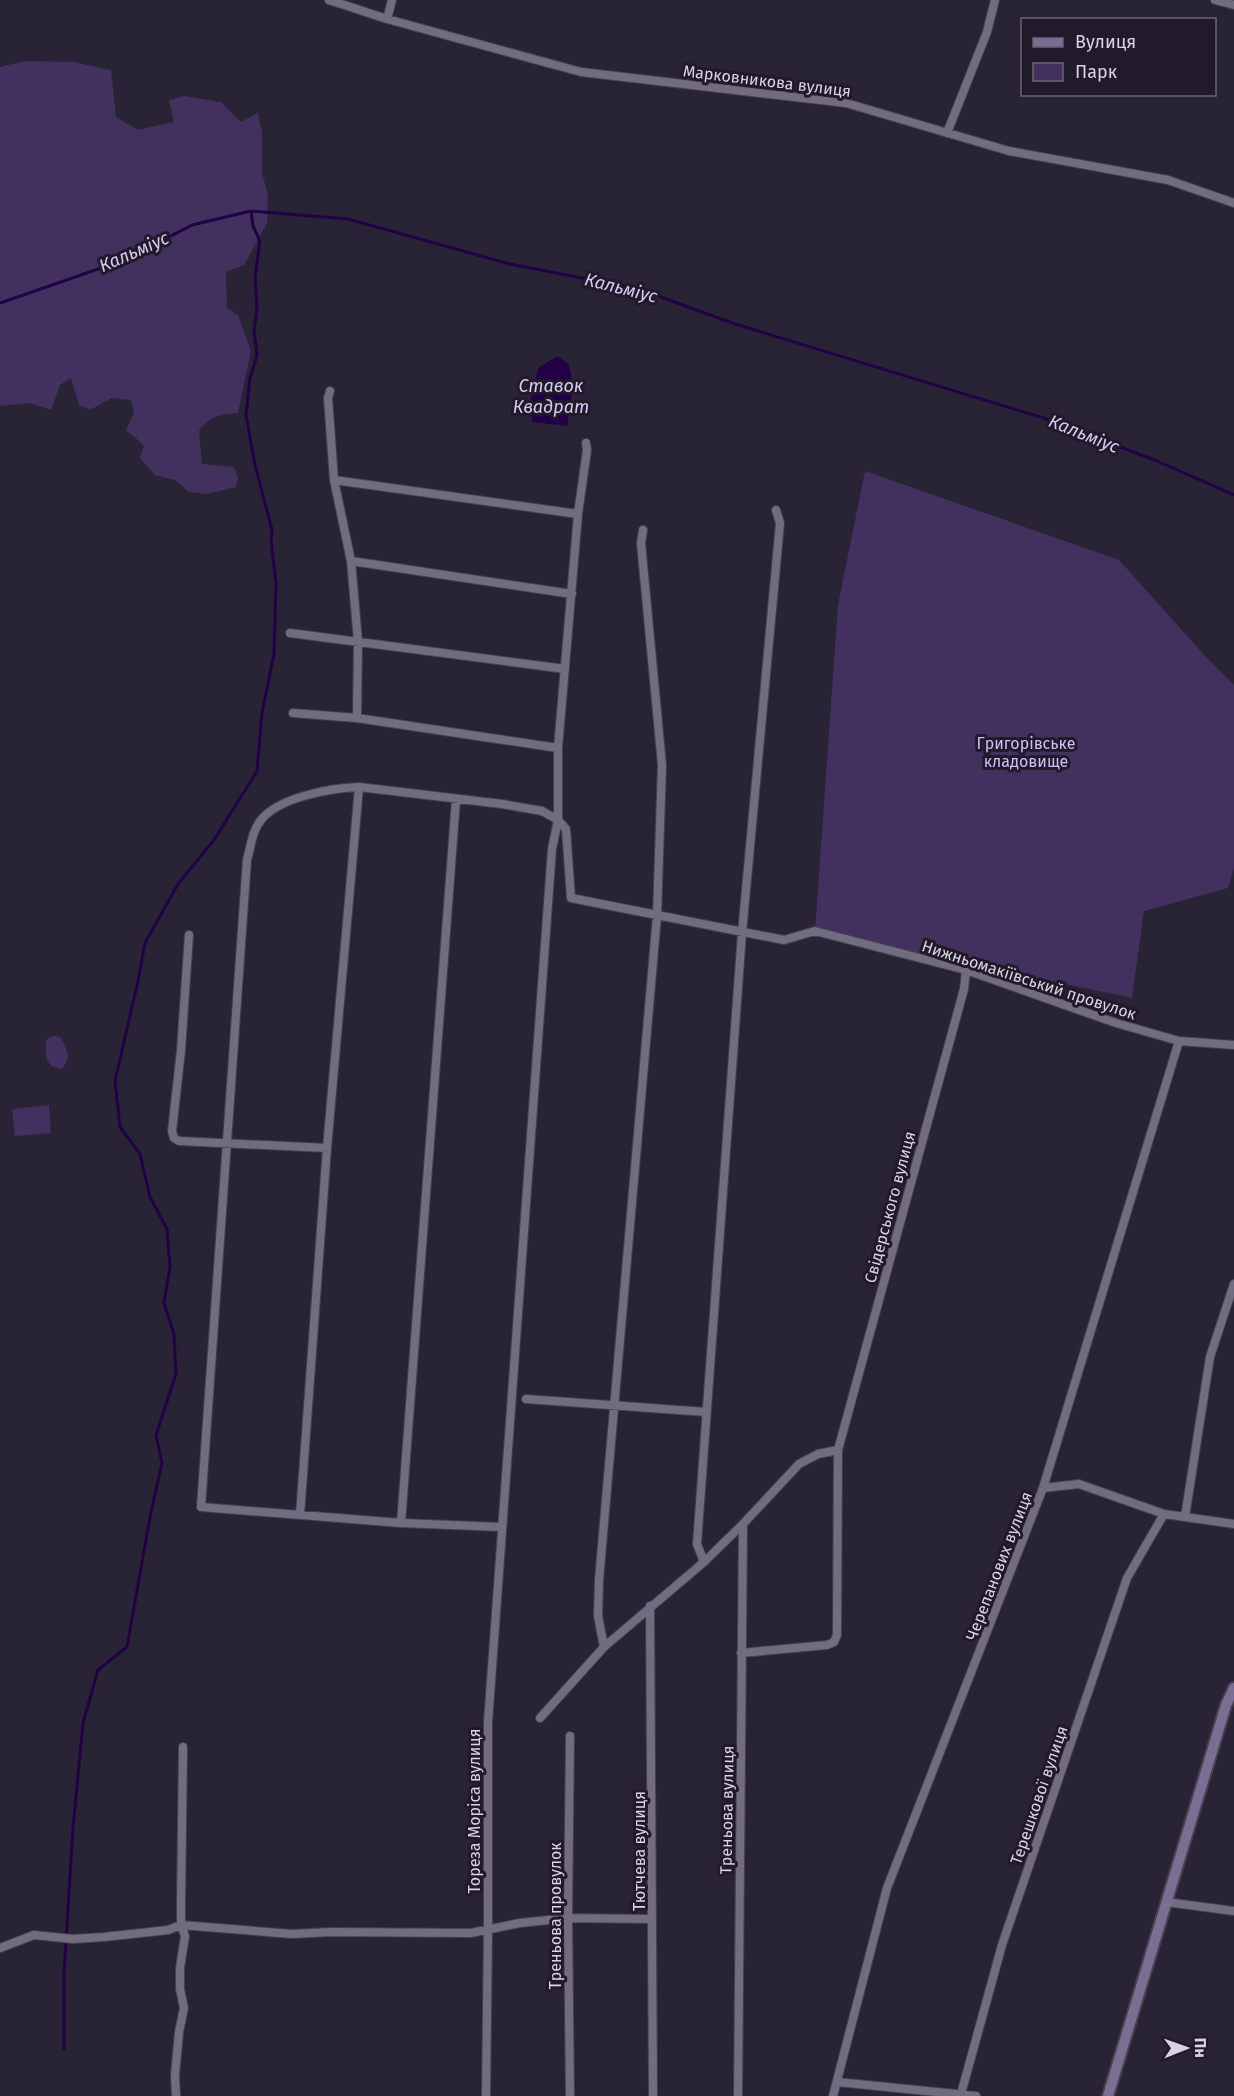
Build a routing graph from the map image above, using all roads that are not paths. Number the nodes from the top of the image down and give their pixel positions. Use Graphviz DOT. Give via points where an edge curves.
graph roads {
  1 [pos="330,0"];
  2 [pos="392,0"];
  3 [pos="995,0"];
  4 [pos="1215,0"];
  5 [pos="1234,5"];
  6 [pos="387,20"];
  7 [pos="947,133"];
  8 [pos="1234,203"];
  9 [pos="330,391"];
  10 [pos="586,443"];
  11 [pos="334,480"];
  12 [pos="776,510"];
  13 [pos="578,514"];
  14 [pos="643,530"];
  15 [pos="351,561"];
  16 [pos="572,594"];
  17 [pos="290,633"];
  18 [pos="358,641"];
  19 [pos="565,669"];
  20 [pos="293,712"];
  21 [pos="357,718"];
  22 [pos="558,748"];
  23 [pos="359,787"];
  24 [pos="456,800"];
  25 [pos="558,820"];
  26 [pos="657,916"];
  27 [pos="742,933"];
  28 [pos="189,935"];
  29 [pos="966,970"];
  30 [pos="1179,1041"];
  31 [pos="1234,1045"];
  32 [pos="226,1144"];
  33 [pos="327,1148"];
  34 [pos="1234,1284"];
  35 [pos="526,1399"];
  36 [pos="613,1405"];
  37 [pos="706,1412"];
  38 [pos="838,1450"];
  39 [pos="1043,1488"];
  40 [pos="1164,1514"];
  41 [pos="300,1515"];
  42 [pos="1185,1517"];
  43 [pos="401,1522"];
  44 [pos="743,1524"];
  45 [pos="1234,1524"];
  46 [pos="501,1527"];
  47 [pos="704,1562"];
  48 [pos="651,1606"];
  49 [pos="604,1647"];
  50 [pos="741,1653"];
  51 [pos="1234,1688"];
  52 [pos="540,1718"];
  53 [pos="570,1736"];
  54 [pos="183,1747"];
  55 [pos="1166,1902"];
  56 [pos="1234,1911"];
  57 [pos="568,1918"];
  58 [pos="652,1919"];
  59 [pos="182,1925"];
  60 [pos="488,1930"];
  61 [pos="0,1948"];
  62 [pos="837,2082"];
  63 [pos="961,2094"];
  64 [pos="176,2096"];
  65 [pos="486,2096"];
  66 [pos="570,2096"];
  67 [pos="653,2096"];
  68 [pos="738,2096"];
  69 [pos="833,2096"];
  70 [pos="976,2096"];
  71 [pos="1108,2096"];
  1 -- 6 [label="street, Марковникова вулиця"];
  2 -- 6 [label="street"];
  3 -- 7 [label="street" via="987,32"];
  4 -- 5 [label="street"];
  6 -- 7 [label="street, Марковникова вулиця" via="581,72 846,104"];
  7 -- 8 [label="street, Марковникова вулиця" via="1009,151 1168,180"];
  9 -- 11 [label="street"];
  10 -- 13 [label="street"];
  11 -- 13 [label="street"];
  11 -- 15 [label="street"];
  12 -- 27 [label="street" via="780,523"];
  13 -- 16 [label="street"];
  14 -- 26 [label="street" via="641,543 662,765"];
  15 -- 16 [label="street"];
  15 -- 18 [label="street"];
  16 -- 19 [label="street"];
  17 -- 18 [label="street"];
  18 -- 19 [label="street"];
  18 -- 21 [label="street"];
  19 -- 22 [label="street"];
  20 -- 21 [label="street"];
  21 -- 22 [label="street"];
  22 -- 25 [label="street"];
  23 -- 24 [label="street"];
  23 -- 32 [label="street" via="326,790 292,801 262,819 254,833 247,860"];
  23 -- 33 [label="street"];
  24 -- 25 [label="street" via="542,811"];
  24 -- 43 [label="street"];
  25 -- 26 [label="street, Нижньомакіївський провулок" via="566,829 572,898"];
  25 -- 46 [label="street, Тореза Моріса вулиця" via="552,849"];
  26 -- 27 [label="street, Нижньомакіївський провулок"];
  26 -- 36 [label="street"];
  27 -- 29 [label="street, Нижньомакіївський провулок" via="784,940 815,931"];
  27 -- 37 [label="street"];
  28 -- 32 [label="street" via="172,1131 179,1141"];
  29 -- 30 [label="street, Нижньомакіївський провулок"];
  29 -- 38 [label="street, Свiдерського вулиця"];
  30 -- 31 [label="street, Нижньомакіївський провулок"];
  30 -- 39 [label="street, Черепанових вулиця"];
  32 -- 33 [label="street"];
  32 -- 41 [label="street" via="201,1507"];
  33 -- 41 [label="street"];
  34 -- 42 [label="street" via="1210,1357"];
  35 -- 36 [label="street"];
  36 -- 37 [label="street"];
  36 -- 49 [label="street" via="597,1616"];
  37 -- 47 [label="street" via="697,1544"];
  38 -- 44 [label="street" via="818,1454 800,1464"];
  38 -- 50 [label="street, Свiдерського вулиця" via="834,1642"];
  39 -- 40 [label="street" via="1079,1484"];
  39 -- 62 [label="street, Черепанових вулиця" via="887,1888"];
  40 -- 42 [label="street"];
  40 -- 63 [label="street, Терешкової вулиця" via="1127,1578 1002,1945"];
  41 -- 43 [label="street"];
  42 -- 45 [label="street"];
  43 -- 46 [label="street"];
  44 -- 47 [label="street"];
  44 -- 50 [label="street, Треньова вулиця"];
  46 -- 60 [label="street, Тореза Моріса вулиця" via="488,1722"];
  47 -- 48 [label="street"];
  48 -- 49 [label="street"];
  48 -- 58 [label="street, Тютчева вулиця"];
  49 -- 52 [label="street"];
  50 -- 68 [label="street, Треньова вулиця"];
  51 -- 55 [label="street"];
  53 -- 57 [label="street, Треньова провулок"];
  54 -- 59 [label="street"];
  55 -- 56 [label="street"];
  55 -- 71 [label="street"];
  57 -- 58 [label="street"];
  57 -- 60 [label="street"];
  57 -- 66 [label="street, Треньова провулок"];
  58 -- 67 [label="street, Тютчева вулиця"];
  59 -- 60 [label="street" via="292,1934 471,1934"];
  59 -- 61 [label="street" via="104,1937 34,1935"];
  59 -- 64 [label="street" via="185,1936 180,1989 184,2008"];
  60 -- 65 [label="street, Тореза Моріса вулиця"];
  62 -- 63 [label="street"];
  62 -- 69 [label="street, Черепанових вулиця"];
  63 -- 70 [label="street"];
}
